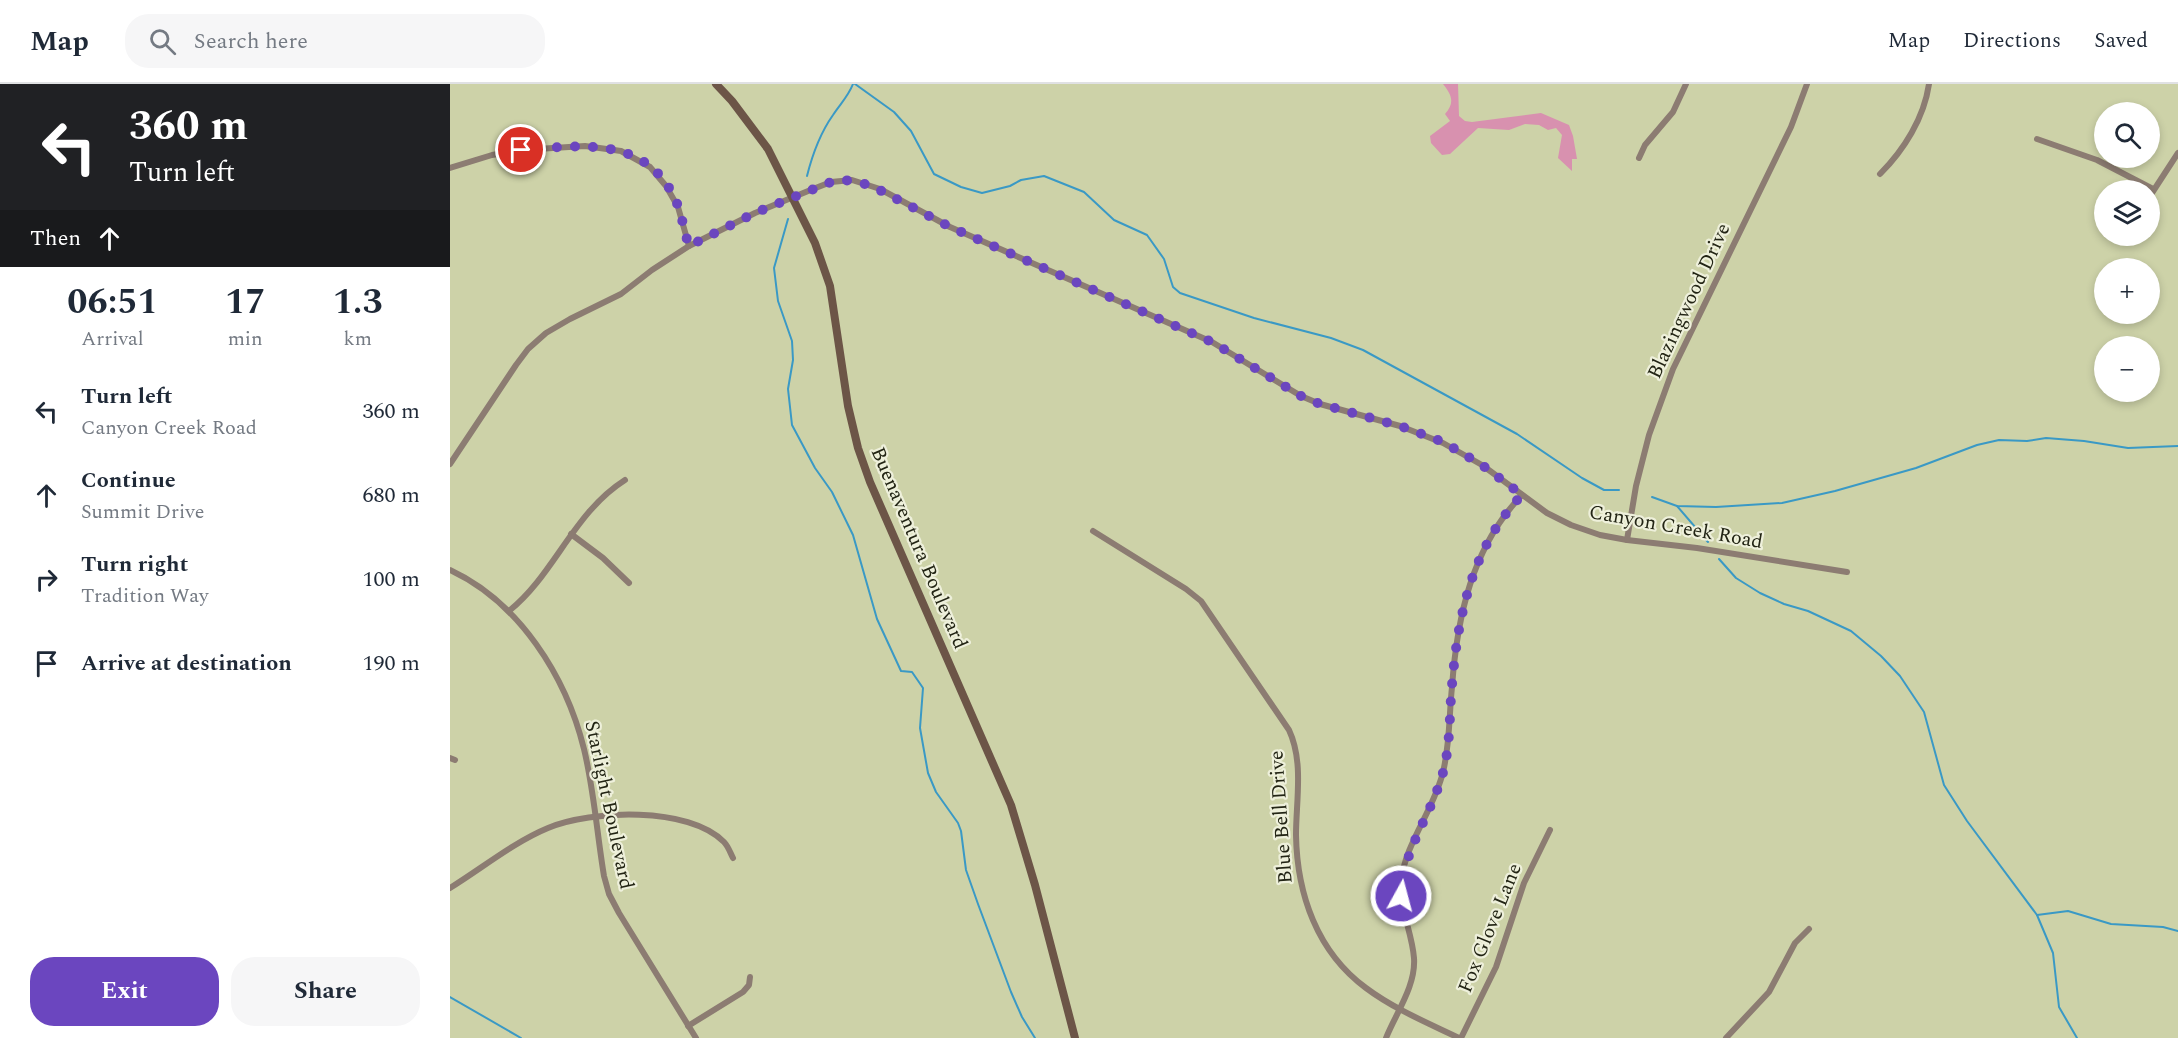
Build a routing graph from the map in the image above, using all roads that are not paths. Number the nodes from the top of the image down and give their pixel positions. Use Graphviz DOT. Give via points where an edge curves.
graph roads {
  1 [pos="716,84"];
  2 [pos="1686,84"];
  3 [pos="1807,84"];
  4 [pos="1929,84"];
  5 [pos="2037,139"];
  6 [pos="2178,153"];
  7 [pos="1639,158"];
  8 [pos="450,168"];
  9 [pos="1880,174"];
  10 [pos="2130,180"];
  11 [pos="2160,180"];
  12 [pos="793,199"];
  13 [pos="689,246"];
  14 [pos="450,464"];
  15 [pos="625,480"];
  16 [pos="1522,495"];
  17 [pos="1093,531"];
  18 [pos="571,534"];
  19 [pos="1627,540"];
  20 [pos="450,570"];
  21 [pos="1847,572"];
  22 [pos="629,583"];
  23 [pos="509,611"];
  24 [pos="595,818"];
  25 [pos="1550,830"];
  26 [pos="733,858"];
  27 [pos="450,888"];
  28 [pos="1809,928"];
  29 [pos="750,977"];
  30 [pos="1399,1009"];
  31 [pos="688,1026"];
  32 [pos="696,1038"];
  33 [pos="1075,1038"];
  34 [pos="1386,1038"];
  35 [pos="1460,1038"];
  36 [pos="1725,1038"];
  1 -- 12 [label="main road, Buenaventura Boulevard" via="757,133"];
  2 -- 7 [label="street" via="1673,112"];
  3 -- 19 [label="street, Blazingwood Drive" via="1791,127 1673,369 1649,435"];
  4 -- 9 [label="street" via="1910,136"];
  5 -- 10 [label="street" via="2097,160"];
  6 -- 11 [label="street"];
  8 -- 13 [label="street" via="521,150 585,146 614,149 642,162 660,178 675,200"];
  12 -- 13 [label="street, Canyon Creek Road"];
  12 -- 16 [label="street, Canyon Creek Road" via="839,181 870,185 950,227 1212,342 1301,396 1443,442"];
  12 -- 33 [label="main road, Buenaventura Boulevard" via="815,243 830,286 858,448 1013,812"];
  13 -- 14 [label="street, Canyon Creek Road" via="621,294 539,339 516,365"];
  15 -- 18 [label="street" via="600,499"];
  16 -- 19 [label="street, Canyon Creek Road" via="1571,525"];
  16 -- 30 [label="street" via="1485,546 1468,589 1452,685 1447,758 1401,882 1401,903 1414,964"];
  17 -- 30 [label="street, Blue Bell Drive" via="1201,601 1286,724 1297,758 1299,874 1312,918 1328,949 1348,973"];
  18 -- 22 [label="street"];
  18 -- 23 [label="street" via="531,592"];
  19 -- 21 [label="street, Canyon Creek Road"];
  20 -- 23 [label="street, Starlight Boulevard" via="481,587"];
  23 -- 24 [label="street, Starlight Boulevard" via="547,662 570,708 585,754"];
  24 -- 26 [label="street" via="648,814 677,819 718,837"];
  24 -- 27 [label="street" via="563,823 540,832"];
  24 -- 31 [label="street, Starlight Boulevard" via="612,901"];
  25 -- 35 [label="street, Fox Glove Lane" via="1524,883 1496,967"];
  28 -- 36 [label="street" via="1795,943 1769,993"];
  29 -- 31 [label="street" via="743,992"];
  30 -- 34 [label="street"];
  30 -- 35 [label="street, Blue Bell Drive"];
  31 -- 32 [label="street, Starlight Boulevard"];
}
